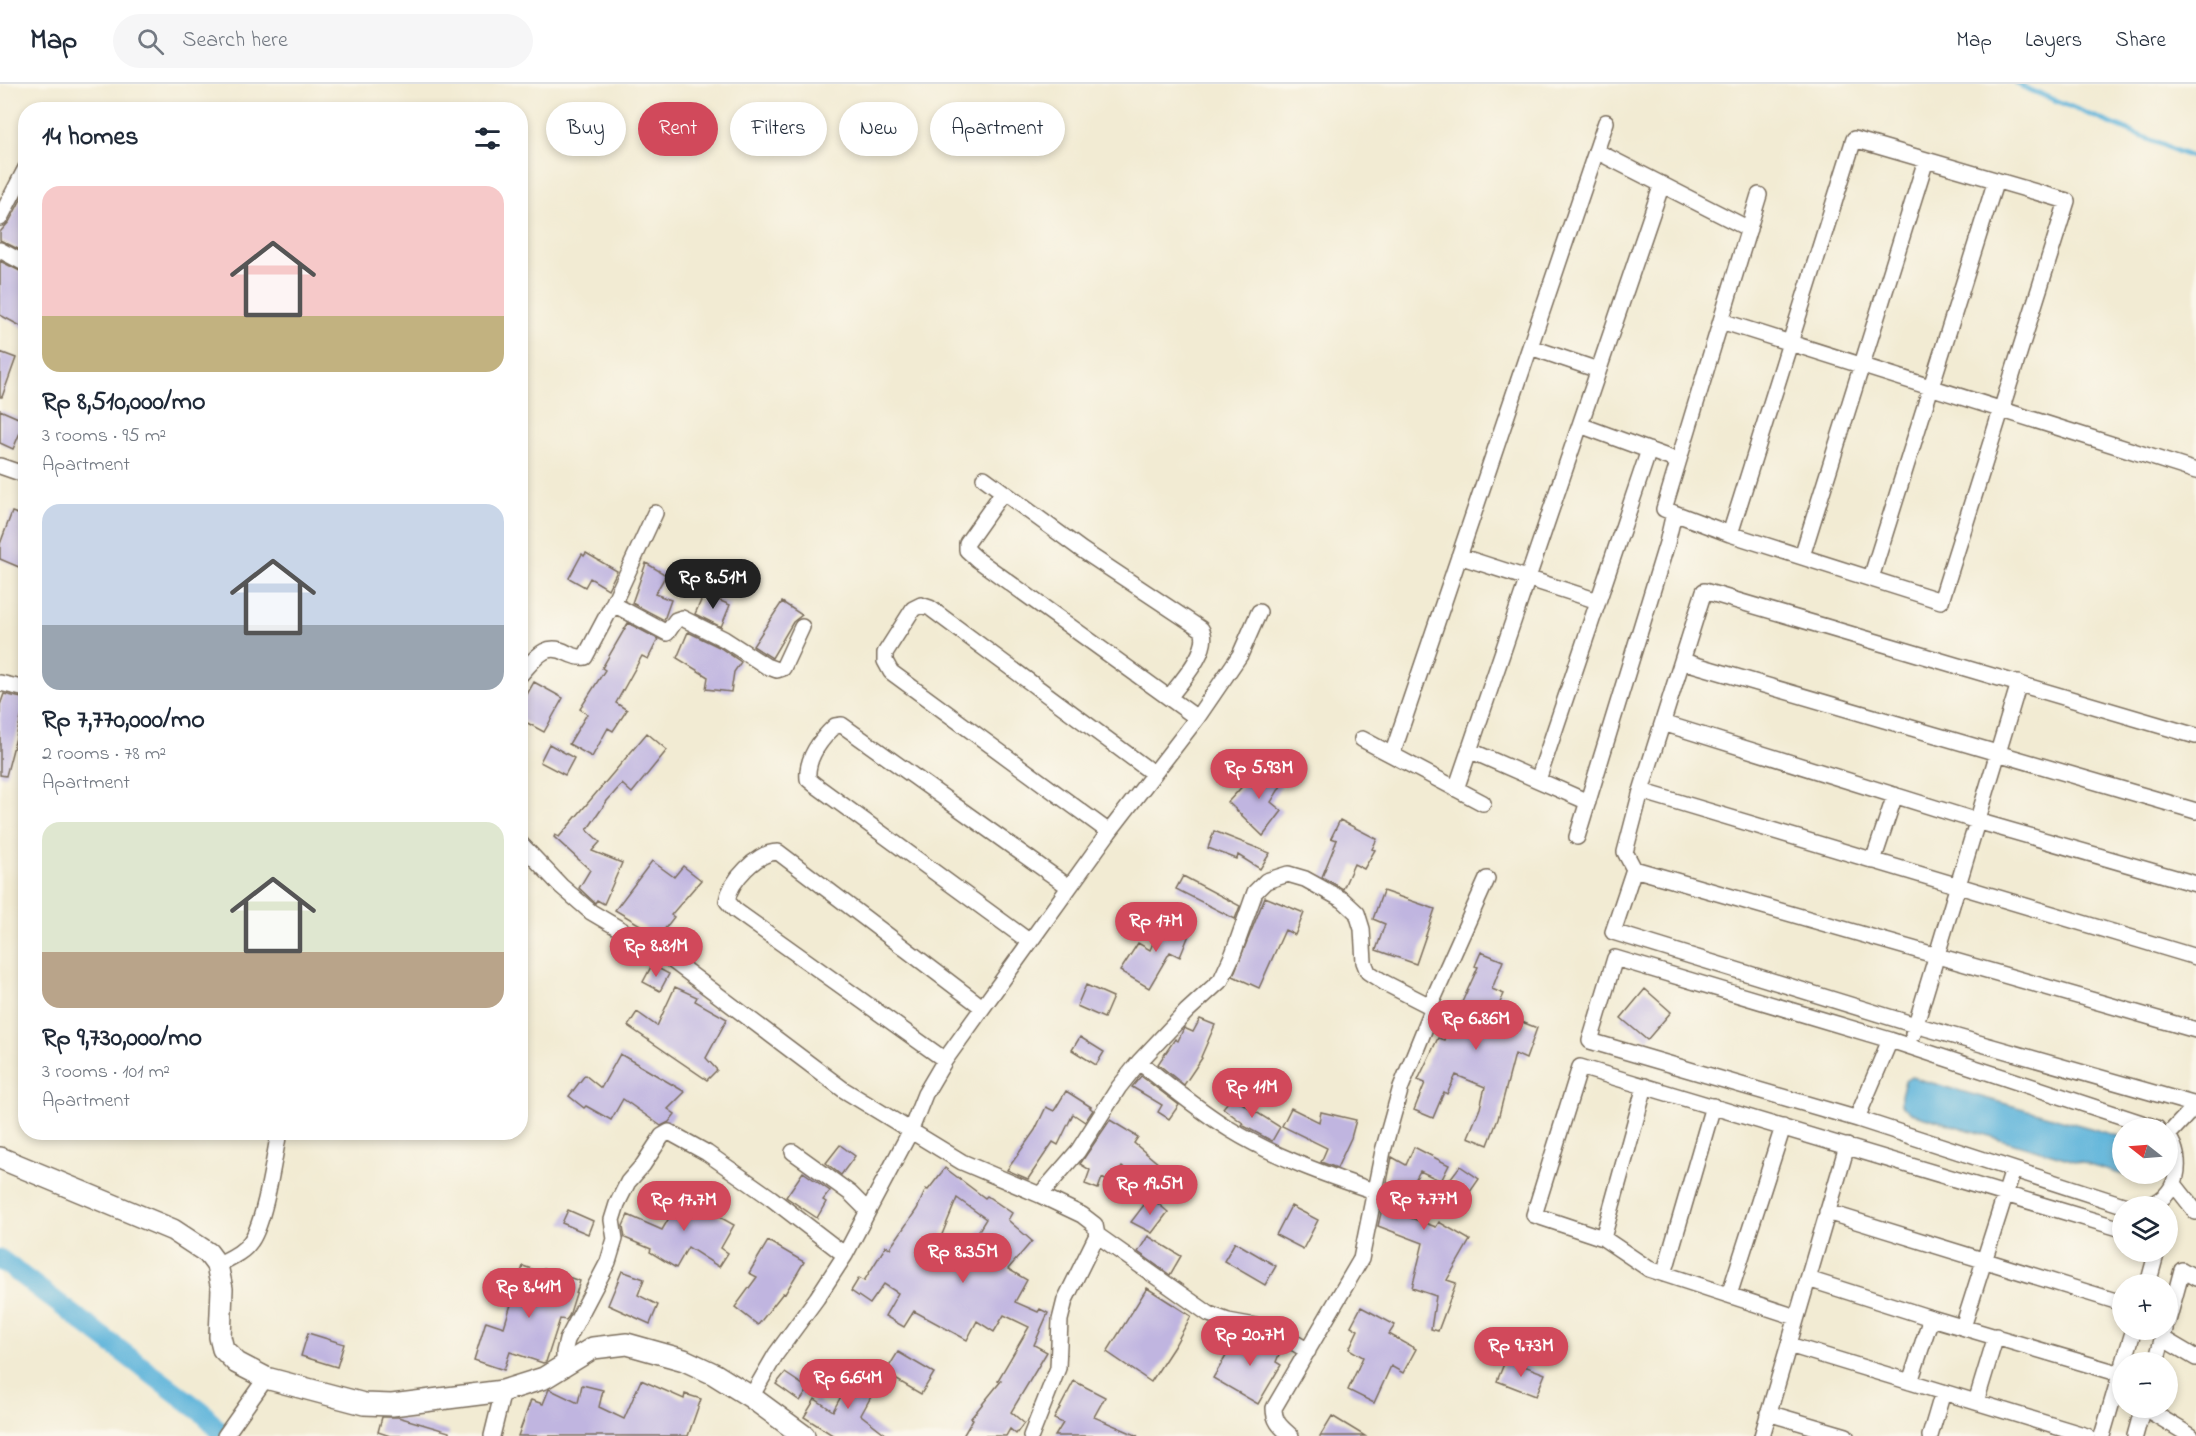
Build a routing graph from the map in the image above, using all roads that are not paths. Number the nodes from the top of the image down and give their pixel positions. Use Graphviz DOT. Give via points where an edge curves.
graph roads {
  1 [pos="1606,122"];
  2 [pos="1596,151"];
  3 [pos="1926,160"];
  4 [pos="1996,180"];
  5 [pos="18,183"];
  6 [pos="1662,184"];
  7 [pos="1759,195"];
  8 [pos="0,218"];
  9 [pos="1749,229"];
  10 [pos="0,250"];
  11 [pos="18,260"];
  12 [pos="1721,321"];
  13 [pos="1790,343"];
  14 [pos="1530,347"];
  15 [pos="1862,366"];
  16 [pos="1598,370"];
  17 [pos="1931,387"];
  18 [pos="2001,410"];
  19 [pos="1580,425"];
  20 [pos="1649,450"];
  21 [pos="1678,461"];
  22 [pos="0,466"];
  23 [pos="2196,471"];
  24 [pos="18,472"];
  25 [pos="984,478"];
  26 [pos="1003,492"];
  27 [pos="655,513"];
  28 [pos="1674,513"];
  29 [pos="1730,534"];
  30 [pos="1460,555"];
  31 [pos="1802,556"];
  32 [pos="1528,578"];
  33 [pos="1871,578"];
  34 [pos="1598,601"];
  35 [pos="614,604"];
  36 [pos="1259,612"];
  37 [pos="802,627"];
  38 [pos="1682,661"];
  39 [pos="528,666"];
  40 [pos="2019,683"];
  41 [pos="1,685"];
  42 [pos="18,688"];
  43 [pos="1170,696"];
  44 [pos="1197,718"];
  45 [pos="1663,723"];
  46 [pos="2196,736"];
  47 [pos="1362,739"];
  48 [pos="1469,750"];
  49 [pos="1998,753"];
  50 [pos="1392,755"];
  51 [pos="1155,774"];
  52 [pos="1538,780"];
  53 [pos="1456,789"];
  54 [pos="1641,791"];
  55 [pos="1895,795"];
  56 [pos="1588,802"];
  57 [pos="1483,803"];
  58 [pos="2196,811"];
  59 [pos="1977,821"];
  60 [pos="1109,832"];
  61 [pos="1577,837"];
  62 [pos="528,851"];
  63 [pos="1873,861"];
  64 [pos="1634,869"];
  65 [pos="1487,879"];
  66 [pos="2196,884"];
  67 [pos="1069,887"];
  68 [pos="1957,887"];
  69 [pos="1029,942"];
  70 [pos="1936,955"];
  71 [pos="2196,957"];
  72 [pos="1430,1006"];
  73 [pos="982,1007"];
  74 [pos="1915,1025"];
  75 [pos="2196,1030"];
  76 [pos="1890,1040"];
  77 [pos="1909,1046"];
  78 [pos="945,1060"];
  79 [pos="1139,1062"];
  80 [pos="1645,1086"];
  81 [pos="2196,1105"];
  82 [pos="1713,1107"];
  83 [pos="2127,1118"];
  84 [pos="1858,1119"];
  85 [pos="2178,1124"];
  86 [pos="1783,1127"];
  87 [pos="910,1132"];
  88 [pos="277,1140"];
  89 [pos="1847,1146"];
  90 [pos="793,1152"];
  91 [pos="0,1158"];
  92 [pos="2013,1170"];
  93 [pos="2174,1184"];
  94 [pos="1374,1191"];
  95 [pos="2006,1194"];
  96 [pos="1040,1195"];
  97 [pos="2164,1196"];
  98 [pos="2112,1202"];
  99 [pos="868,1211"];
  100 [pos="1827,1212"];
  101 [pos="2196,1212"];
  102 [pos="2112,1226"];
  103 [pos="1097,1235"];
  104 [pos="1603,1238"];
  105 [pos="845,1255"];
  106 [pos="1984,1261"];
  107 [pos="217,1265"];
  108 [pos="1664,1274"];
  109 [pos="2196,1278"];
  110 [pos="1808,1279"];
  111 [pos="2178,1285"];
  112 [pos="1729,1295"];
  113 [pos="2112,1300"];
  114 [pos="1796,1317"];
  115 [pos="1931,1318"];
  116 [pos="1963,1327"];
  117 [pos="1996,1336"];
  118 [pos="2172,1340"];
  119 [pos="1788,1345"];
  120 [pos="1308,1351"];
  121 [pos="2196,1358"];
  122 [pos="2112,1365"];
  123 [pos="564,1366"];
  124 [pos="266,1378"];
  125 [pos="1910,1382"];
  126 [pos="503,1391"];
  127 [pos="1943,1392"];
  128 [pos="751,1397"];
  129 [pos="1976,1402"];
  130 [pos="2112,1402"];
  131 [pos="1768,1413"];
  132 [pos="2140,1418"];
  133 [pos="2161,1418"];
  134 [pos="226,1434"];
  135 [pos="492,1436"];
  136 [pos="804,1436"];
  137 [pos="1031,1436"];
  138 [pos="1291,1436"];
  139 [pos="1762,1436"];
  140 [pos="1846,1436"];
  141 [pos="1930,1436"];
  142 [pos="2087,1436"];
  143 [pos="2102,1436"];
  144 [pos="2135,1436"];
  145 [pos="2191,1436"];
  1 -- 2 [label="street"];
  2 -- 6 [label="street"];
  2 -- 14 [label="street"];
  3 -- 4 [label="street"];
  3 -- 13 [label="street" via="1854,139"];
  3 -- 15 [label="street"];
  4 -- 17 [label="street"];
  4 -- 18 [label="street" via="2067,201"];
  5 -- 8 [label="street"];
  6 -- 9 [label="street"];
  6 -- 16 [label="street"];
  7 -- 9 [label="street"];
  9 -- 12 [label="street"];
  10 -- 11 [label="street"];
  12 -- 13 [label="street"];
  12 -- 21 [label="street"];
  13 -- 15 [label="street"];
  13 -- 29 [label="street"];
  14 -- 16 [label="street"];
  14 -- 30 [label="street"];
  15 -- 17 [label="street"];
  15 -- 31 [label="street"];
  16 -- 19 [label="street"];
  17 -- 18 [label="street"];
  17 -- 33 [label="street"];
  18 -- 23 [label="street"];
  18 -- 33 [label="street" via="1941,601"];
  19 -- 20 [label="street"];
  19 -- 32 [label="street"];
  20 -- 21 [label="street"];
  20 -- 34 [label="street"];
  21 -- 28 [label="street" via="1664,509"];
  22 -- 24 [label="street"];
  25 -- 26 [label="street"];
  26 -- 43 [label="street" via="1201,630 1204,642 1192,669"];
  26 -- 43 [label="street" via="967,543 967,550"];
  27 -- 35 [label="street"];
  28 -- 29 [label="street"];
  28 -- 56 [label="street"];
  29 -- 31 [label="street"];
  30 -- 32 [label="street"];
  30 -- 50 [label="street"];
  31 -- 33 [label="street"];
  32 -- 34 [label="street"];
  32 -- 48 [label="street"];
  34 -- 52 [label="street"];
  35 -- 37 [label="street" via="667,633 682,618 777,670 784,665"];
  35 -- 39 [label="street" via="585,657 555,647"];
  36 -- 44 [label="street" via="1240,655"];
  38 -- 40 [label="street" via="1704,591"];
  38 -- 45 [label="street"];
  38 -- 49 [label="street"];
  40 -- 46 [label="street"];
  40 -- 49 [label="street"];
  41 -- 42 [label="street"];
  43 -- 44 [label="street"];
  44 -- 51 [label="street"];
  45 -- 54 [label="street"];
  45 -- 55 [label="street"];
  47 -- 50 [label="street"];
  48 -- 52 [label="street"];
  48 -- 53 [label="street"];
  49 -- 58 [label="street"];
  49 -- 59 [label="street"];
  50 -- 53 [label="street"];
  51 -- 60 [label="street"];
  51 -- 60 [label="street" via="930,608 921,605 913,609 885,653 891,672"];
  52 -- 56 [label="street"];
  53 -- 57 [label="street"];
  54 -- 63 [label="street"];
  54 -- 64 [label="street" via="1625,852"];
  55 -- 59 [label="street"];
  55 -- 63 [label="street"];
  56 -- 61 [label="street"];
  59 -- 66 [label="street"];
  59 -- 68 [label="street"];
  60 -- 67 [label="street"];
  62 -- 87 [label="street" via="591,912 669,958 844,1090"];
  63 -- 68 [label="street"];
  64 -- 70 [label="street"];
  64 -- 74 [label="street" via="1613,932"];
  65 -- 72 [label="street"];
  67 -- 69 [label="street"];
  67 -- 69 [label="street" via="842,725 835,726 815,751 808,779"];
  68 -- 70 [label="street"];
  68 -- 71 [label="street"];
  69 -- 73 [label="street"];
  70 -- 74 [label="street"];
  70 -- 75 [label="street"];
  72 -- 79 [label="street" via="1368,972 1357,913 1343,900 1288,874 1266,881 1255,892 1221,980"];
  72 -- 94 [label="street" via="1431,1013 1401,1087"];
  73 -- 78 [label="street"];
  73 -- 78 [label="street" via="778,852 759,859 733,884 727,901 735,909"];
  74 -- 77 [label="street"];
  74 -- 81 [label="street"];
  76 -- 77 [label="street"];
  76 -- 84 [label="street"];
  76 -- 84 [label="street" via="1616,958 1590,1041"];
  77 -- 83 [label="street"];
  78 -- 87 [label="street"];
  79 -- 94 [label="street" via="1232,1130 1303,1164"];
  79 -- 96 [label="street" via="1078,1151"];
  80 -- 82 [label="street"];
  80 -- 104 [label="street"];
  80 -- 104 [label="street" via="1580,1067 1534,1215"];
  81 -- 85 [label="street"];
  82 -- 86 [label="street"];
  82 -- 108 [label="street"];
  84 -- 92 [label="street"];
  86 -- 89 [label="street"];
  86 -- 112 [label="street"];
  87 -- 96 [label="street" via="962,1162"];
  87 -- 99 [label="street"];
  88 -- 107 [label="street" via="260,1220 252,1239 237,1254"];
  89 -- 95 [label="street"];
  89 -- 100 [label="street"];
  90 -- 99 [label="street" via="850,1193"];
  91 -- 107 [label="main road" via="173,1230 208,1253"];
  92 -- 95 [label="street"];
  92 -- 98 [label="street"];
  93 -- 97 [label="street"];
  93 -- 101 [label="street"];
  94 -- 120 [label="street" via="1361,1259"];
  95 -- 102 [label="street"];
  95 -- 106 [label="street"];
  96 -- 103 [label="street" via="1082,1215 1095,1225"];
  99 -- 105 [label="street"];
  100 -- 106 [label="street"];
  100 -- 110 [label="street"];
  103 -- 120 [label="street" via="1209,1314 1272,1329"];
  103 -- 137 [label="street" via="1065,1300 1058,1368"];
  104 -- 108 [label="street" via="1649,1269"];
  105 -- 123 [label="street" via="707,1153 669,1132 628,1182 617,1204 609,1262 567,1340"];
  105 -- 128 [label="street"];
  106 -- 113 [label="street"];
  106 -- 116 [label="street"];
  107 -- 124 [label="main road" via="222,1289 223,1349 237,1363"];
  108 -- 112 [label="street"];
  109 -- 111 [label="street" via="2182,1270"];
  110 -- 114 [label="street"];
  110 -- 115 [label="street"];
  112 -- 114 [label="street"];
  114 -- 119 [label="street"];
  115 -- 116 [label="street"];
  115 -- 125 [label="street"];
  116 -- 117 [label="street"];
  117 -- 122 [label="street"];
  117 -- 129 [label="street"];
  118 -- 121 [label="street"];
  119 -- 125 [label="street"];
  119 -- 131 [label="street"];
  120 -- 138 [label="street" via="1274,1408 1277,1424"];
  123 -- 126 [label="main road" via="544,1378"];
  123 -- 128 [label="main road" via="593,1348 636,1345 684,1360"];
  124 -- 126 [label="main road" via="364,1404 414,1403"];
  124 -- 134 [label="street"];
  125 -- 127 [label="street"];
  126 -- 135 [label="street"];
  127 -- 129 [label="street"];
  127 -- 141 [label="street"];
  128 -- 136 [label="main road"];
  129 -- 142 [label="street"];
  130 -- 143 [label="street"];
  131 -- 139 [label="street"];
  131 -- 140 [label="street"];
  132 -- 144 [label="street"];
  133 -- 145 [label="street"];
}
